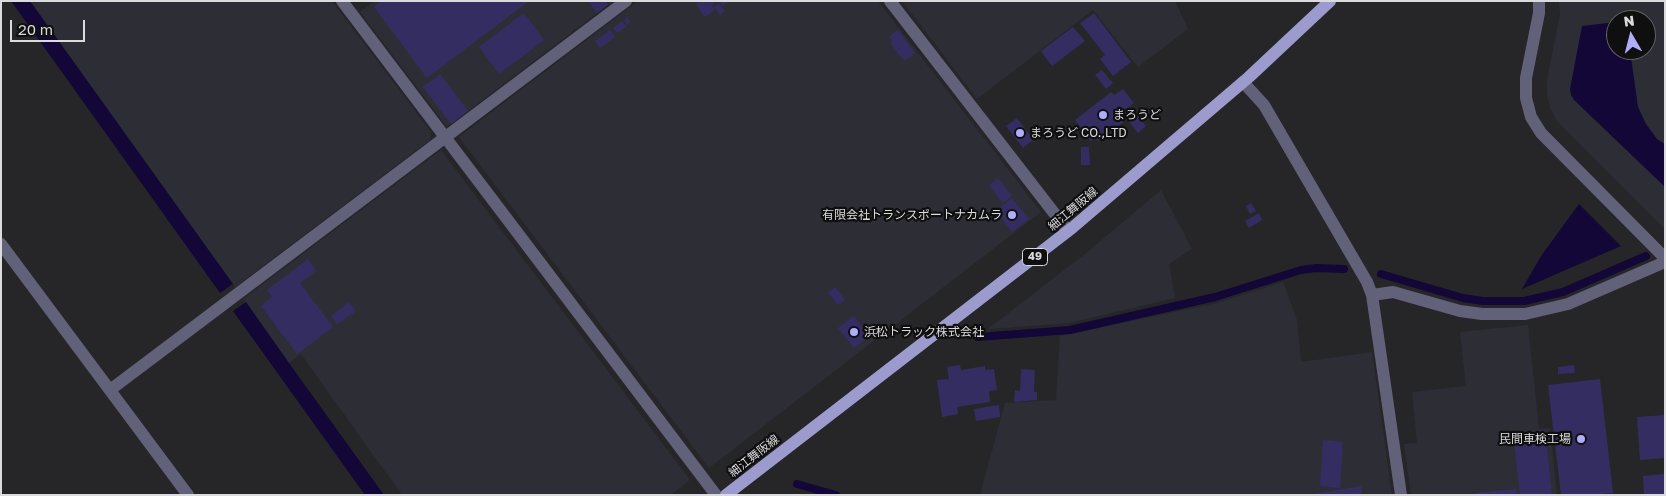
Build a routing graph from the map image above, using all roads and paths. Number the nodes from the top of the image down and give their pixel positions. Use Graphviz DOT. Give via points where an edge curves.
graph roads {
  1 [pos="342,1"];
  2 [pos="626,1"];
  3 [pos="890,1"];
  4 [pos="1330,1"];
  5 [pos="1538,1"];
  6 [pos="1243,82"];
  7 [pos="445,138"];
  8 [pos="1068,232"];
  9 [pos="1,244"];
  10 [pos="1665,258"];
  11 [pos="1665,262"];
  12 [pos="1372,295"];
  13 [pos="110,390"];
  14 [pos="188,495"];
  15 [pos="716,495"];
  16 [pos="726,495"];
  17 [pos="1401,495"];
  1 -- 7 [label="street"];
  2 -- 7 [label="street"];
  3 -- 8 [label="street"];
  4 -- 6 [label="main road, 細江舞阪線 / 49"];
  5 -- 10 [label="street" via="1539,13 1526,78 1526,98 1531,117 1541,133"];
  6 -- 8 [label="main road, 細江舞阪線 / 49"];
  6 -- 12 [label="street" via="1264,105"];
  7 -- 13 [label="street"];
  7 -- 15 [label="street"];
  8 -- 16 [label="main road, 細江舞阪線 / 49"];
  9 -- 13 [label="street"];
  11 -- 12 [label="street" via="1568,304 1525,314 1460,311 1393,292"];
  12 -- 17 [label="street"];
  13 -- 14 [label="street"];
}
